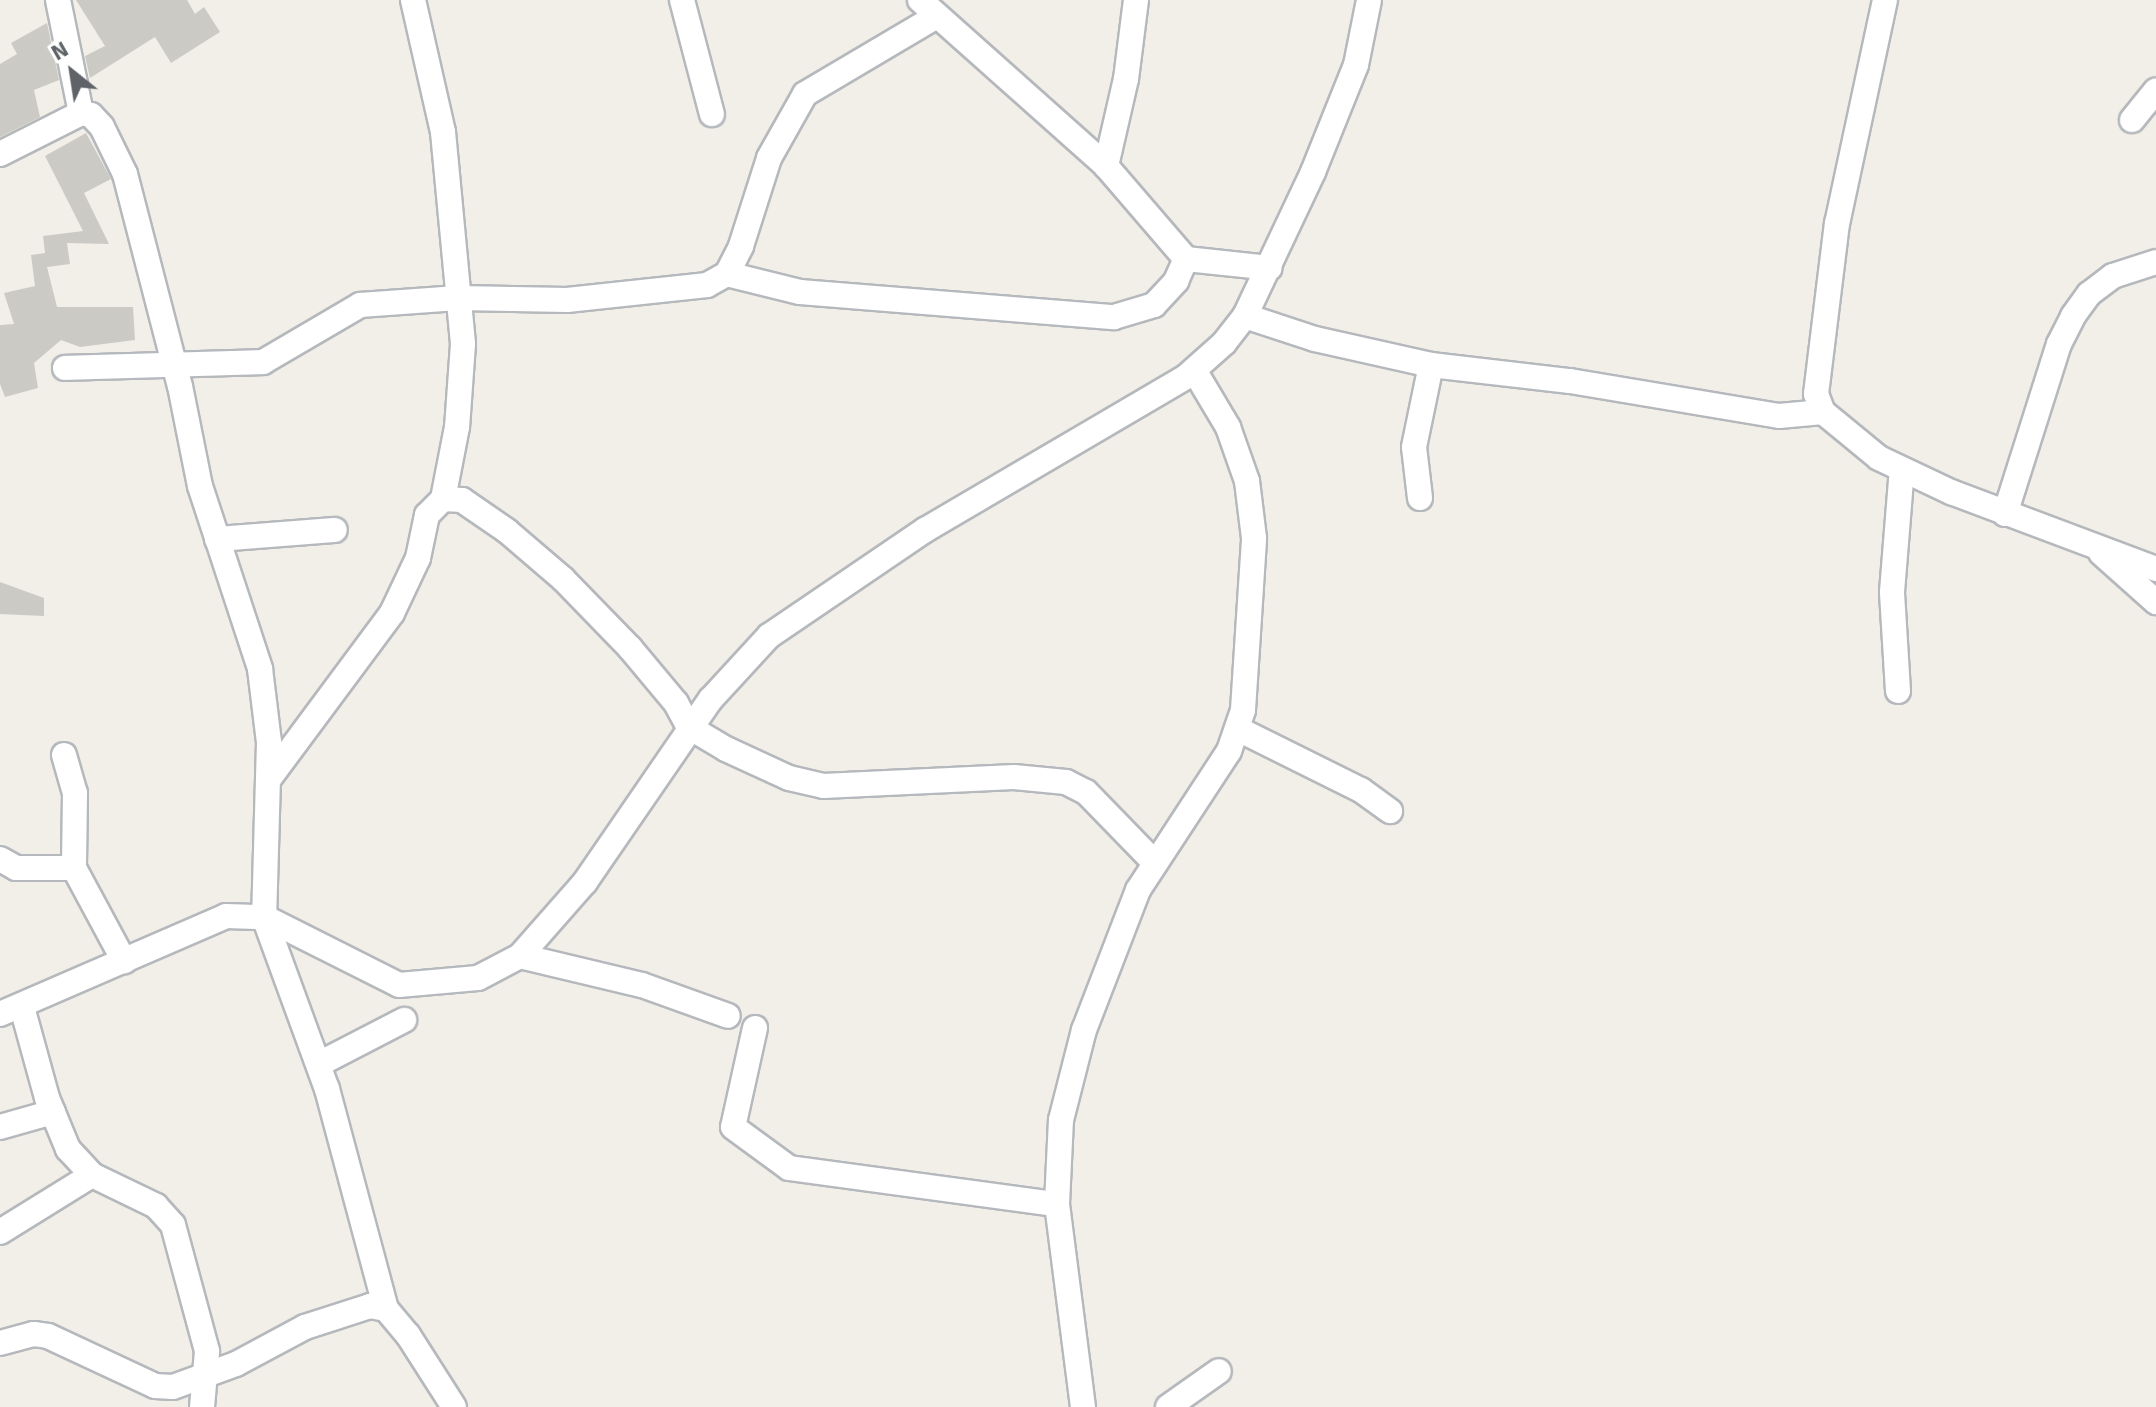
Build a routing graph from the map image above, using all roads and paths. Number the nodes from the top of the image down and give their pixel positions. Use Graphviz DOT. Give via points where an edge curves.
graph roads {
  1 [pos="58,0"];
  2 [pos="413,0"];
  3 [pos="682,0"];
  4 [pos="1136,0"];
  5 [pos="1369,0"];
  6 [pos="1885,0"];
  7 [pos="929,8"];
  8 [pos="2156,90"];
  9 [pos="81,113"];
  10 [pos="712,114"];
  11 [pos="2132,120"];
  12 [pos="0,154"];
  13 [pos="1106,166"];
  14 [pos="1186,259"];
  15 [pos="2156,262"];
  16 [pos="1270,268"];
  17 [pos="727,274"];
  18 [pos="458,298"];
  19 [pos="1245,316"];
  20 [pos="174,365"];
  21 [pos="1431,365"];
  22 [pos="65,368"];
  23 [pos="1194,370"];
  24 [pos="1823,412"];
  25 [pos="1902,469"];
  26 [pos="1420,498"];
  27 [pos="443,499"];
  28 [pos="2005,514"];
  29 [pos="335,530"];
  30 [pos="217,539"];
  31 [pos="2096,548"];
  32 [pos="2156,569"];
  33 [pos="2156,602"];
  34 [pos="1898,691"];
  35 [pos="689,727"];
  36 [pos="1238,729"];
  37 [pos="64,755"];
  38 [pos="268,780"];
  39 [pos="1390,811"];
  40 [pos="0,859"];
  41 [pos="1155,863"];
  42 [pos="74,868"];
  43 [pos="264,917"];
  44 [pos="520,956"];
  45 [pos="124,961"];
  46 [pos="11,1010"];
  47 [pos="728,1016"];
  48 [pos="404,1020"];
  49 [pos="755,1028"];
  50 [pos="319,1064"];
  51 [pos="53,1112"];
  52 [pos="0,1127"];
  53 [pos="92,1175"];
  54 [pos="1057,1204"];
  55 [pos="0,1232"];
  56 [pos="386,1309"];
  57 [pos="0,1343"];
  58 [pos="1219,1371"];
  59 [pos="202,1374"];
  60 [pos="202,1407"];
  61 [pos="454,1407"];
  62 [pos="1083,1407"];
  63 [pos="1168,1407"];
  1 -- 9 [label="street"];
  2 -- 18 [label="street" via="443,132"];
  3 -- 10 [label="street"];
  4 -- 13 [label="street" via="1126,79"];
  5 -- 16 [label="street" via="1356,65"];
  6 -- 24 [label="street" via="1837,223 1816,394"];
  7 -- 13 [label="street"];
  7 -- 17 [label="street" via="805,94 769,158"];
  8 -- 11 [label="street"];
  9 -- 12 [label="street"];
  9 -- 20 [label="street" via="102,127 125,174"];
  13 -- 14 [label="street"];
  14 -- 16 [label="street"];
  14 -- 17 [label="street" via="1176,281 1154,305 1114,317 800,292"];
  15 -- 28 [label="street" via="2113,276 2089,294 2073,316 2059,344"];
  16 -- 19 [label="street"];
  17 -- 18 [label="street" via="707,285 620,297"];
  18 -- 20 [label="street" via="360,305 263,362"];
  18 -- 27 [label="street" via="460,390"];
  19 -- 21 [label="street" via="1315,339"];
  19 -- 23 [label="street"];
  20 -- 22 [label="street"];
  20 -- 30 [label="street"];
  21 -- 24 [label="street" via="1613,387 1779,416"];
  21 -- 26 [label="street" via="1414,447"];
  23 -- 35 [label="street" via="925,530 806,609 735,669"];
  23 -- 36 [label="street" via="1228,427 1247,481 1254,538"];
  24 -- 25 [label="street" via="1879,458"];
  25 -- 28 [label="street"];
  25 -- 34 [label="street" via="1892,592"];
  27 -- 35 [label="street" via="462,500 563,579 630,648"];
  27 -- 38 [label="street" via="427,515 418,558 392,613"];
  28 -- 31 [label="street"];
  29 -- 30 [label="street"];
  30 -- 38 [label="street" via="260,669"];
  31 -- 32 [label="street"];
  31 -- 33 [label="street"];
  35 -- 41 [label="street" via="754,763 823,786 1014,777 1066,782 1086,792"];
  35 -- 44 [label="street" via="585,882"];
  36 -- 39 [label="street" via="1361,790"];
  36 -- 41 [label="street"];
  37 -- 42 [label="street" via="75,793"];
  38 -- 43 [label="street"];
  40 -- 42 [label="street" via="16,868"];
  41 -- 54 [label="street" via="1138,890 1084,1030 1061,1120"];
  42 -- 45 [label="street"];
  43 -- 44 [label="street" via="399,985 478,978"];
  43 -- 45 [label="street" via="226,916"];
  43 -- 50 [label="street"];
  44 -- 47 [label="street" via="642,985"];
  45 -- 46 [label="street"];
  46 -- 51 [label="street"];
  48 -- 50 [label="street"];
  49 -- 54 [label="street" via="733,1127 789,1168"];
  50 -- 56 [label="street"];
  51 -- 52 [label="street"];
  51 -- 53 [label="street" via="68,1149"];
  53 -- 55 [label="street"];
  53 -- 59 [label="street" via="156,1206 173,1225 207,1351"];
  54 -- 62 [label="street"];
  56 -- 59 [label="street" via="349,1310 236,1364"];
  56 -- 61 [label="street" via="436,1372"];
  57 -- 59 [label="street" via="48,1336 155,1386 190,1385"];
  58 -- 63 [label="street"];
  59 -- 60 [label="street"];
}
